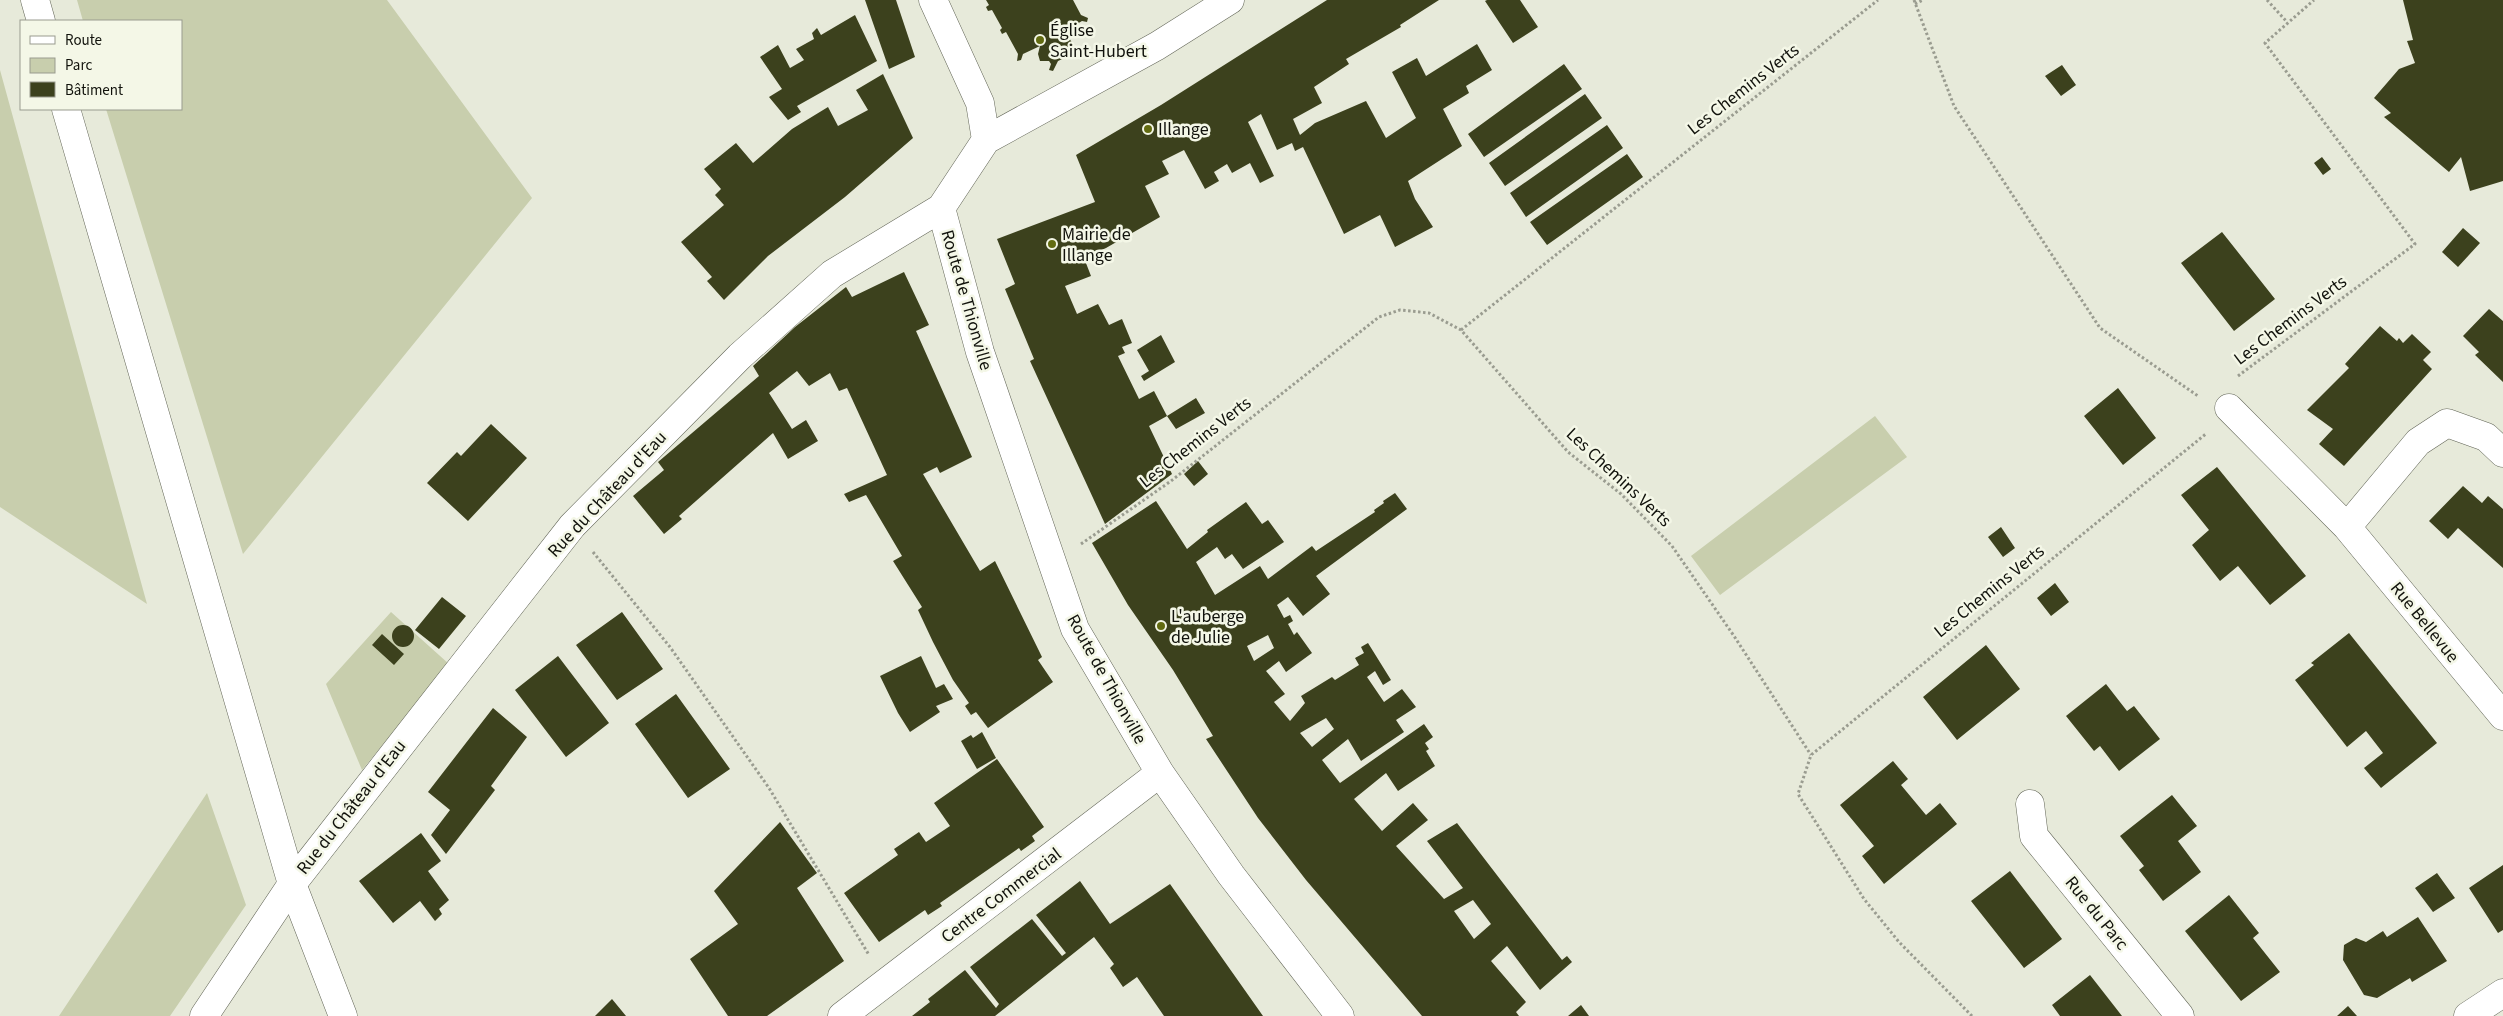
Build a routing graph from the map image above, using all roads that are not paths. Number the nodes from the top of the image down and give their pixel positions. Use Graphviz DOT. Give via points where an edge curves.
graph roads {
  1 [pos="35,0"];
  2 [pos="933,0"];
  3 [pos="1230,0"];
  4 [pos="41,20"];
  5 [pos="66,110"];
  6 [pos="986,140"];
  7 [pos="942,208"];
  8 [pos="2231,410"];
  9 [pos="2503,453"];
  10 [pos="2347,527"];
  11 [pos="2503,716"];
  12 [pos="1160,773"];
  13 [pos="2030,804"];
  14 [pos="292,884"];
  15 [pos="2503,993"];
  16 [pos="204,1016"];
  17 [pos="343,1016"];
  18 [pos="842,1016"];
  19 [pos="1340,1016"];
  20 [pos="2180,1016"];
  21 [pos="2468,1016"];
  1 -- 4 [label="street"];
  2 -- 6 [label="street" via="980,102"];
  3 -- 6 [label="street" via="1157,46"];
  5 -- 14 [label="street"];
  6 -- 7 [label="street"];
  7 -- 12 [label="street, Route de Thionville" via="980,352 1075,629"];
  7 -- 14 [label="street, Rue du Château d'Eau" via="832,274 740,356 572,526"];
  8 -- 10 [label="street, Rue Bellevue"];
  9 -- 10 [label="street" via="2486,437 2447,423 2418,442"];
  10 -- 11 [label="street, Rue Bellevue"];
  12 -- 18 [label="street, Centre Commercial"];
  12 -- 19 [label="street, Route de Thionville" via="1231,875"];
  13 -- 20 [label="street, Rue du Parc" via="2034,836"];
  14 -- 16 [label="street, Rue du Château d'Eau"];
  14 -- 17 [label="street"];
  15 -- 21 [label="street"];
}
